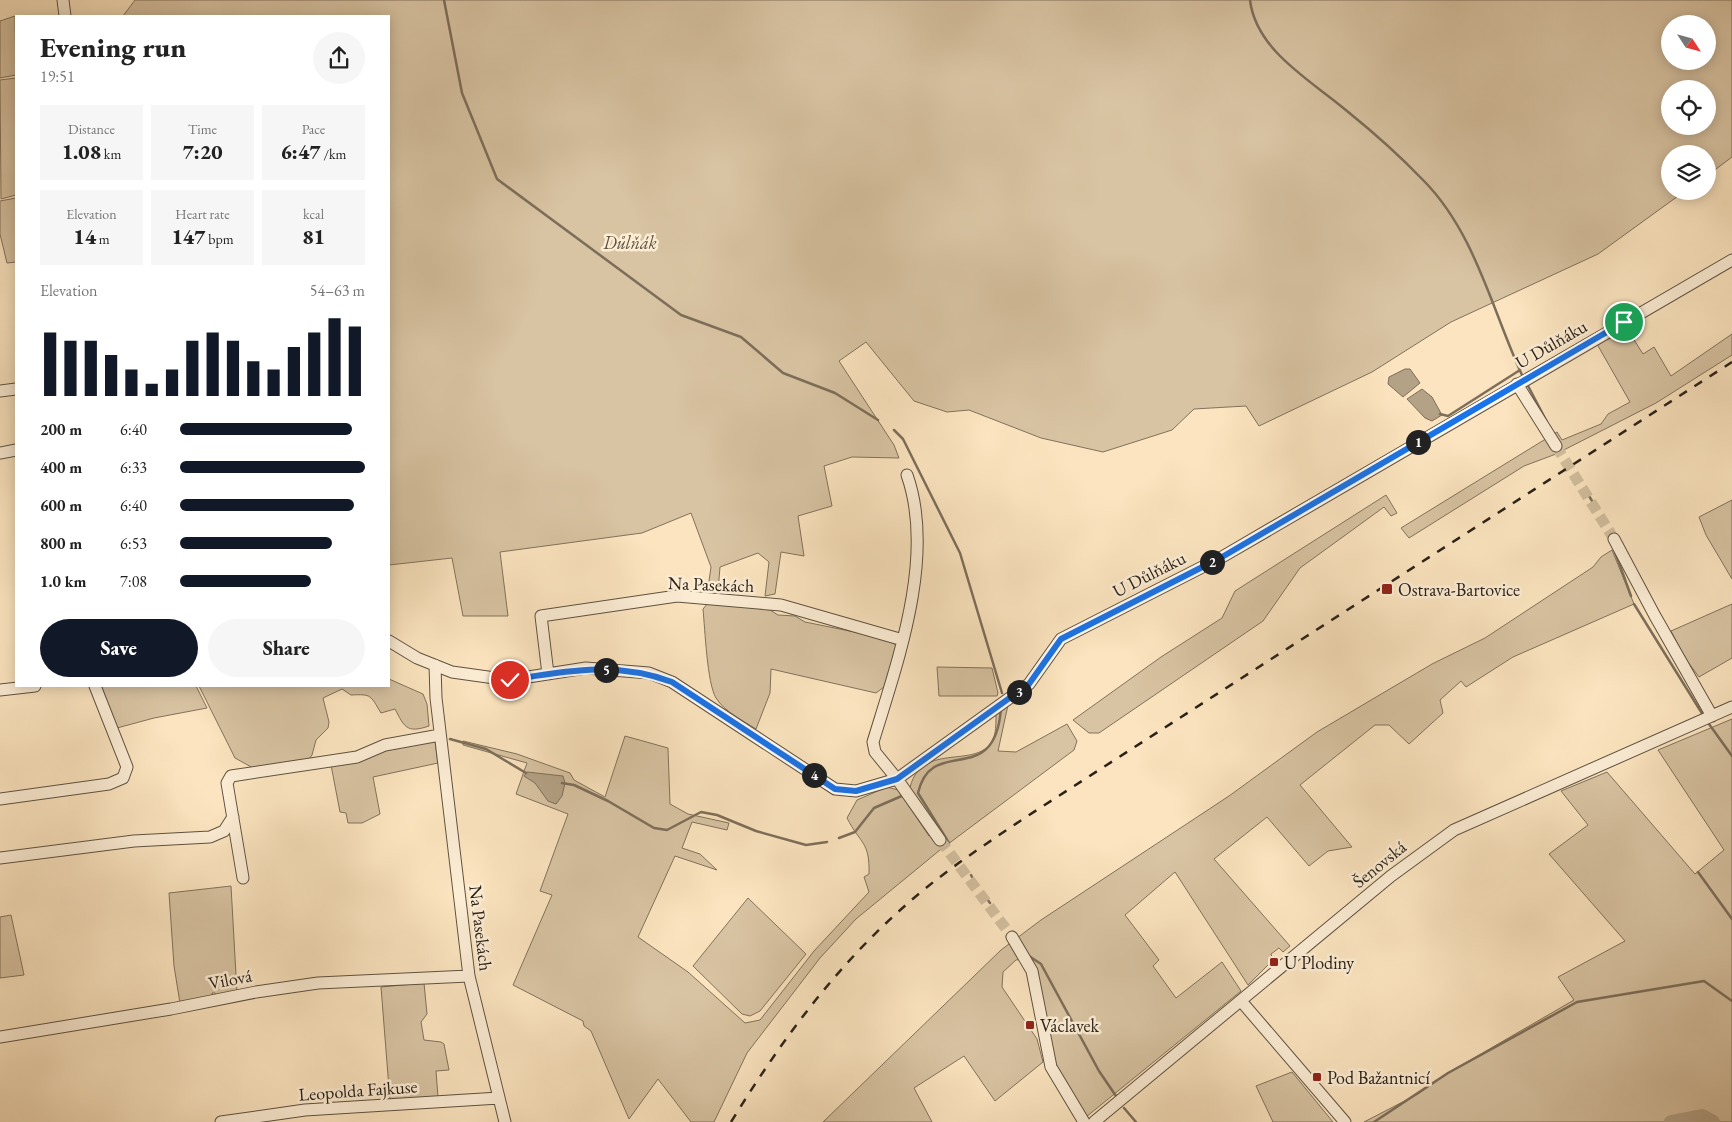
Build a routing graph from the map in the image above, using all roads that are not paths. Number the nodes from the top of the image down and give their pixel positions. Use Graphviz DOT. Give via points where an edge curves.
graph roads {
  1 [pos="63,0"];
  2 [pos="65,15"];
  3 [pos="1732,260"];
  4 [pos="1517,384"];
  5 [pos="15,389"];
  6 [pos="0,391"];
  7 [pos="1556,446"];
  8 [pos="15,450"];
  9 [pos="0,453"];
  10 [pos="906,475"];
  11 [pos="1614,539"];
  12 [pos="903,640"];
  13 [pos="390,642"];
  14 [pos="435,665"];
  15 [pos="548,674"];
  16 [pos="26,687"];
  17 [pos="95,687"];
  18 [pos="0,690"];
  19 [pos="1732,707"];
  20 [pos="1712,716"];
  21 [pos="440,735"];
  22 [pos="897,779"];
  23 [pos="0,799"];
  24 [pos="232,817"];
  25 [pos="219,835"];
  26 [pos="940,840"];
  27 [pos="237,844"];
  28 [pos="0,858"];
  29 [pos="243,878"];
  30 [pos="1012,937"];
  31 [pos="469,976"];
  32 [pos="1241,1001"];
  33 [pos="0,1037"];
  34 [pos="499,1098"];
  35 [pos="221,1122"];
  36 [pos="505,1122"];
  37 [pos="1084,1122"];
  38 [pos="1094,1122"];
  39 [pos="1345,1122"];
  1 -- 2 [label="street"];
  3 -- 4 [label="street, U Důlňáku"];
  4 -- 7 [label="street, U Důlňáku"];
  4 -- 22 [label="street, U Důlňáku" via="1222,557 1061,639 1029,684"];
  5 -- 6 [label="street"];
  8 -- 9 [label="street"];
  10 -- 12 [label="street" via="912,492 916,541 913,593"];
  11 -- 20 [label="street"];
  12 -- 15 [label="street, Na Pasekách" via="781,605 677,596 541,616"];
  12 -- 22 [label="street" via="873,742 875,752"];
  13 -- 14 [label="street"];
  14 -- 15 [label="street" via="452,672 510,680"];
  14 -- 21 [label="street, Na Pasekách"];
  15 -- 22 [label="street" via="586,668 649,673 672,682 835,789 856,791"];
  16 -- 18 [label="street"];
  17 -- 23 [label="street" via="127,768 123,778 109,784"];
  19 -- 20 [label="street, Šenovská"];
  20 -- 32 [label="street, Šenovská" via="1454,830 1391,876"];
  21 -- 24 [label="street" via="385,745 357,757 235,774 227,783"];
  21 -- 31 [label="street, Na Pasekách"];
  22 -- 26 [label="street"];
  24 -- 25 [label="street" via="228,827"];
  24 -- 27 [label="street"];
  25 -- 27 [label="street"];
  25 -- 28 [label="street" via="134,841"];
  27 -- 29 [label="street"];
  30 -- 37 [label="street" via="1032,971 1051,1067"];
  31 -- 33 [label="street, Vilová" via="318,983"];
  31 -- 34 [label="street, Na Pasekách"];
  32 -- 38 [label="street, Šenovská"];
  32 -- 39 [label="street"];
  34 -- 35 [label="street, Leopolda Fajkuse" via="305,1110"];
  34 -- 36 [label="street, Na Pasekách"];
}
